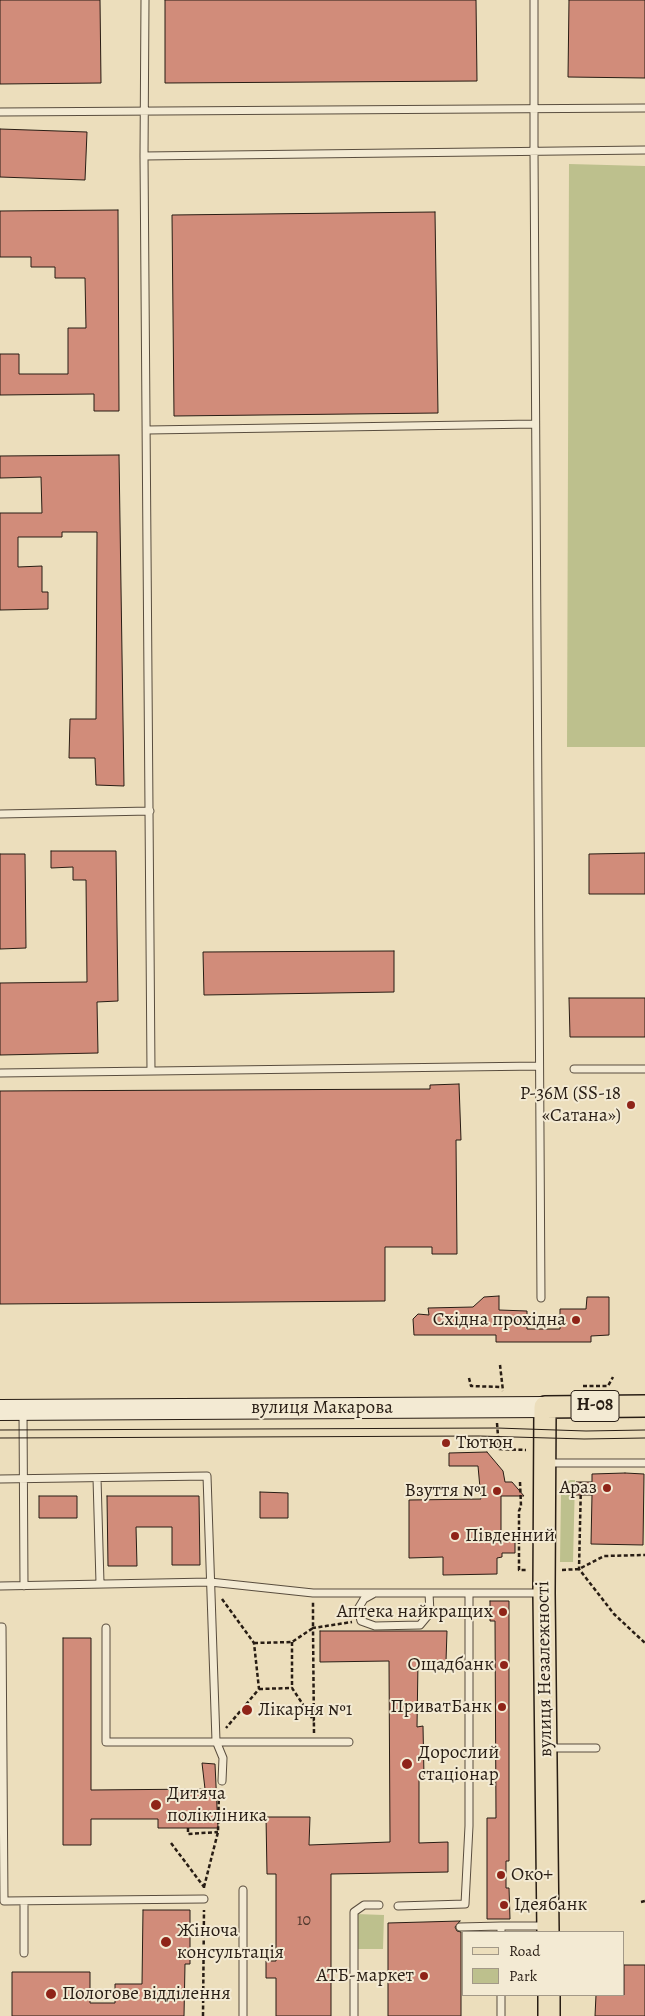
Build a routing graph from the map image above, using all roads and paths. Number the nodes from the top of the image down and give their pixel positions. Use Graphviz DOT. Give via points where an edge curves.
graph roads {
  1 [pos="145,0"];
  2 [pos="534,0"];
  3 [pos="645,108"];
  4 [pos="534,109"];
  5 [pos="145,111"];
  6 [pos="0,112"];
  7 [pos="645,150"];
  8 [pos="534,151"];
  9 [pos="144,156"];
  10 [pos="535,424"];
  11 [pos="148,430"];
  12 [pos="150,811"];
  13 [pos="0,814"];
  14 [pos="539,1066"];
  15 [pos="574,1069"];
  16 [pos="645,1069"];
  17 [pos="151,1071"];
  18 [pos="0,1073"];
  19 [pos="541,1298"];
  20 [pos="500,1365"];
  21 [pos="613,1377"];
  22 [pos="469,1378"];
  23 [pos="500,1386"];
  24 [pos="583,1386"];
  25 [pos="503,1393"];
  26 [pos="545,1406"];
  27 [pos="645,1406"];
  28 [pos="0,1410"];
  29 [pos="23,1410"];
  30 [pos="497,1419"];
  31 [pos="526,1450"];
  32 [pos="544,1463"];
  33 [pos="645,1464"];
  34 [pos="23,1478"];
  35 [pos="97,1478"];
  36 [pos="0,1479"];
  37 [pos="520,1482"];
  38 [pos="581,1482"];
  39 [pos="645,1556"];
  40 [pos="579,1569"];
  41 [pos="544,1570"];
  42 [pos="210,1582"];
  43 [pos="100,1583"];
  44 [pos="0,1586"];
  45 [pos="24,1586"];
  46 [pos="544,1592"];
  47 [pos="313,1593"];
  48 [pos="375,1593"];
  49 [pos="429,1593"];
  50 [pos="470,1593"];
  51 [pos="361,1621"];
  52 [pos="0,1626"];
  53 [pos="106,1628"];
  54 [pos="313,1628"];
  55 [pos="292,1642"];
  56 [pos="254,1643"];
  57 [pos="645,1643"];
  58 [pos="292,1688"];
  59 [pos="259,1689"];
  60 [pos="314,1722"];
  61 [pos="216,1741"];
  62 [pos="314,1742"];
  63 [pos="349,1742"];
  64 [pos="546,1748"];
  65 [pos="596,1748"];
  66 [pos="222,1781"];
  67 [pos="188,1828"];
  68 [pos="218,1832"];
  69 [pos="171,1843"];
  70 [pos="204,1887"];
  71 [pos="243,1890"];
  72 [pos="204,1899"];
  73 [pos="24,1900"];
  74 [pos="379,1905"];
  75 [pos="398,1906"];
  76 [pos="460,1926"];
  77 [pos="501,1929"];
  78 [pos="548,1929"];
  79 [pos="24,1953"];
  80 [pos="501,1996"];
  81 [pos="549,1996"];
  82 [pos="203,2016"];
  83 [pos="243,2016"];
  84 [pos="354,2016"];
  85 [pos="501,2016"];
  86 [pos="549,2016"];
  1 -- 5 [label="lane"];
  2 -- 4 [label="lane"];
  3 -- 4 [label="lane"];
  4 -- 5 [label="lane"];
  4 -- 8 [label="lane"];
  5 -- 6 [label="lane"];
  5 -- 9 [label="lane"];
  7 -- 8 [label="lane"];
  8 -- 9 [label="lane"];
  8 -- 10 [label="lane"];
  9 -- 11 [label="lane"];
  10 -- 11 [label="lane"];
  10 -- 14 [label="lane"];
  11 -- 12 [label="lane"];
  12 -- 13 [label="lane"];
  12 -- 17 [label="lane"];
  14 -- 17 [label="lane"];
  14 -- 19 [label="lane"];
  15 -- 16 [label="lane"];
  17 -- 18 [label="lane"];
  20 -- 25 [label="path"];
  21 -- 24 [label="path" via="608,1386"];
  22 -- 23 [label="path" via="471,1386"];
  26 -- 27 [label="main road, вулиця Макарова / Н-08"];
  26 -- 29 [label="main road, вулиця Макарова / Н-08"];
  26 -- 32 [label="main road, вулиця Незалежності"];
  28 -- 29 [label="main road, вулиця Макарова / Н-08"];
  29 -- 34 [label="lane"];
  30 -- 31 [label="path" via="499,1450"];
  32 -- 33 [label="lane"];
  32 -- 41 [label="main road, вулиця Незалежності"];
  34 -- 35 [label="lane"];
  34 -- 36 [label="lane"];
  34 -- 45 [label="lane"];
  35 -- 42 [label="lane" via="207,1476"];
  35 -- 43 [label="lane"];
  37 -- 41 [label="path" via="520,1570"];
  38 -- 40 [label="path"];
  39 -- 40 [label="path" via="604,1556"];
  40 -- 41 [label="path"];
  40 -- 57 [label="path" via="614,1614"];
  41 -- 46 [label="main road, вулиця Незалежності"];
  42 -- 43 [label="lane"];
  42 -- 47 [label="lane"];
  42 -- 56 [label="path"];
  42 -- 61 [label="lane"];
  43 -- 45 [label="lane"];
  44 -- 45 [label="lane"];
  46 -- 50 [label="lane"];
  46 -- 64 [label="main road, вулиця Незалежності"];
  47 -- 48 [label="lane"];
  47 -- 54 [label="path"];
  48 -- 49 [label="lane"];
  48 -- 51 [label="lane" via="364,1599 358,1609"];
  49 -- 50 [label="lane"];
  49 -- 51 [label="lane" via="430,1613 420,1625 375,1626"];
  50 -- 75 [label="lane" via="469,1826 465,1904"];
  51 -- 54 [label="path"];
  52 -- 73 [label="lane" via="4,1901"];
  53 -- 61 [label="lane" via="106,1742"];
  54 -- 55 [label="path"];
  54 -- 60 [label="path"];
  55 -- 56 [label="path"];
  55 -- 58 [label="path"];
  56 -- 59 [label="path"];
  58 -- 59 [label="path"];
  58 -- 60 [label="path"];
  59 -- 61 [label="path"];
  60 -- 62 [label="path"];
  61 -- 62 [label="lane"];
  61 -- 66 [label="lane" via="223,1758"];
  62 -- 63 [label="lane"];
  64 -- 65 [label="lane"];
  64 -- 78 [label="main road, вулиця Незалежності"];
  66 -- 68 [label="path"];
  67 -- 68 [label="path" via="188,1834"];
  68 -- 70 [label="path"];
  69 -- 70 [label="path"];
  70 -- 72 [label="path"];
  71 -- 83 [label="lane"];
  72 -- 73 [label="lane"];
  72 -- 82 [label="path"];
  73 -- 79 [label="lane"];
  74 -- 84 [label="lane" via="364,1905 354,1912"];
  76 -- 77 [label="lane"];
  77 -- 78 [label="lane"];
  80 -- 85 [label="lane"];
  81 -- 86 [label="main road"];
}
